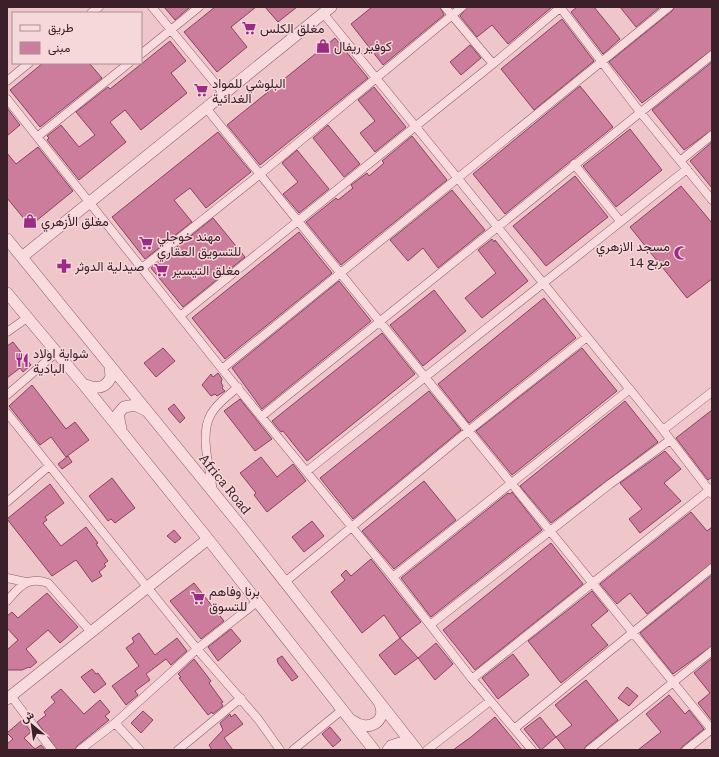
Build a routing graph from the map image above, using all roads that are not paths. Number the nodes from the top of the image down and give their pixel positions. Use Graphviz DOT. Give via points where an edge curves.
graph roads {
  1 [pos="152,7"];
  2 [pos="199,7"];
  3 [pos="445,7"];
  4 [pos="462,7"];
  5 [pos="561,7"];
  6 [pos="669,7"];
  7 [pos="327,10"];
  8 [pos="452,16"];
  9 [pos="171,30"];
  10 [pos="142,53"];
  11 [pos="712,55"];
  12 [pos="602,62"];
  13 [pos="28,64"];
  14 [pos="128,64"];
  15 [pos="493,64"];
  16 [pos="377,79"];
  17 [pos="7,81"];
  18 [pos="224,94"];
  19 [pos="7,99"];
  20 [pos="206,108"];
  21 [pos="640,112"];
  22 [pos="416,126"];
  23 [pos="712,135"];
  24 [pos="38,137"];
  25 [pos="680,161"];
  26 [pos="574,164"];
  27 [pos="687,169"];
  28 [pos="259,175"];
  29 [pos="458,178"];
  30 [pos="712,200"];
  31 [pos="90,202"];
  32 [pos="620,221"];
  33 [pos="297,223"];
  34 [pos="497,226"];
  35 [pos="7,239"];
  36 [pos="22,257"];
  37 [pos="142,268"];
  38 [pos="340,273"];
  39 [pos="543,283"];
  40 [pos="7,293"];
  41 [pos="180,316"];
  42 [pos="27,318"];
  43 [pos="380,322"];
  44 [pos="7,332"];
  45 [pos="588,337"];
  46 [pos="57,352"];
  47 [pos="110,366"];
  48 [pos="222,368"];
  49 [pos="424,377"];
  50 [pos="83,384"];
  51 [pos="238,387"];
  52 [pos="630,389"];
  53 [pos="712,392"];
  54 [pos="7,394"];
  55 [pos="147,411"];
  56 [pos="262,416"];
  57 [pos="9,419"];
  58 [pos="663,430"];
  59 [pos="468,431"];
  60 [pos="122,433"];
  61 [pos="670,440"];
  62 [pos="49,466"];
  63 [pos="307,471"];
  64 [pos="512,482"];
  65 [pos="711,491"];
  66 [pos="213,492"];
  67 [pos="7,502"];
  68 [pos="351,527"];
  69 [pos="551,531"];
  70 [pos="208,539"];
  71 [pos="712,568"];
  72 [pos="393,577"];
  73 [pos="7,578"];
  74 [pos="26,582"];
  75 [pos="285,582"];
  76 [pos="593,583"];
  77 [pos="147,587"];
  78 [pos="7,601"];
  79 [pos="257,602"];
  80 [pos="430,625"];
  81 [pos="91,632"];
  82 [pos="633,632"];
  83 [pos="196,649"];
  84 [pos="712,651"];
  85 [pos="472,679"];
  86 [pos="673,682"];
  87 [pos="9,697"];
  88 [pos="241,698"];
  89 [pos="378,701"];
  90 [pos="490,701"];
  91 [pos="346,714"];
  92 [pos="115,723"];
  93 [pos="514,729"];
  94 [pos="712,730"];
  95 [pos="52,750"];
  96 [pos="80,750"];
  97 [pos="140,750"];
  98 [pos="178,750"];
  99 [pos="280,750"];
  100 [pos="293,750"];
  101 [pos="374,750"];
  102 [pos="388,750"];
  103 [pos="416,750"];
  104 [pos="428,750"];
  105 [pos="532,750"];
  106 [pos="589,750"];
  107 [pos="686,750"];
  1 -- 9 [label="street"];
  2 -- 9 [label="street"];
  3 -- 8 [label="street"];
  4 -- 8 [label="street"];
  5 -- 12 [label="street"];
  5 -- 15 [label="street"];
  6 -- 12 [label="street"];
  7 -- 16 [label="street"];
  7 -- 18 [label="street"];
  8 -- 15 [label="street"];
  8 -- 16 [label="street"];
  9 -- 10 [label="street"];
  9 -- 18 [label="street"];
  11 -- 21 [label="street"];
  12 -- 21 [label="street"];
  12 -- 29 [label="street"];
  13 -- 17 [label="street"];
  14 -- 24 [label="street"];
  15 -- 22 [label="street"];
  16 -- 22 [label="street"];
  16 -- 28 [label="street"];
  18 -- 20 [label="street"];
  19 -- 24 [label="street"];
  20 -- 28 [label="street"];
  20 -- 31 [label="street"];
  21 -- 25 [label="street"];
  21 -- 26 [label="street"];
  22 -- 29 [label="street"];
  22 -- 33 [label="street"];
  23 -- 25 [label="street"];
  24 -- 31 [label="street"];
  25 -- 27 [label="street"];
  26 -- 32 [label="street"];
  26 -- 34 [label="street"];
  27 -- 30 [label="street"];
  27 -- 32 [label="street"];
  28 -- 33 [label="street"];
  28 -- 37 [label="street"];
  29 -- 34 [label="street"];
  29 -- 38 [label="street"];
  31 -- 36 [label="street"];
  31 -- 37 [label="street"];
  32 -- 39 [label="street"];
  33 -- 38 [label="street"];
  33 -- 41 [label="street"];
  34 -- 39 [label="street"];
  34 -- 43 [label="street"];
  35 -- 36 [label="street, Africa Road"];
  36 -- 47 [label="street, Africa Road"];
  37 -- 41 [label="street"];
  38 -- 43 [label="street"];
  38 -- 48 [label="street"];
  39 -- 45 [label="street"];
  39 -- 49 [label="street"];
  40 -- 42 [label="street"];
  41 -- 48 [label="street"];
  42 -- 44 [label="street"];
  42 -- 46 [label="street"];
  43 -- 49 [label="street"];
  43 -- 56 [label="street"];
  45 -- 52 [label="street"];
  45 -- 59 [label="street"];
  46 -- 50 [label="street"];
  46 -- 54 [label="street"];
  47 -- 50 [label="street" via="111,377 105,385 96,388"];
  47 -- 55 [label="street, Africa Road"];
  48 -- 51 [label="street"];
  49 -- 59 [label="street"];
  49 -- 63 [label="street"];
  50 -- 60 [label="street"];
  51 -- 56 [label="street"];
  51 -- 66 [label="street" via="216,407 208,422 206,442"];
  52 -- 58 [label="street"];
  52 -- 64 [label="street"];
  53 -- 58 [label="street"];
  55 -- 60 [label="street" via="131,405 120,410 118,419"];
  55 -- 66 [label="street, Africa Road"];
  56 -- 63 [label="street"];
  57 -- 62 [label="street"];
  58 -- 61 [label="street"];
  59 -- 64 [label="street"];
  59 -- 68 [label="street"];
  60 -- 70 [label="street"];
  61 -- 65 [label="street"];
  61 -- 69 [label="street"];
  62 -- 67 [label="street"];
  62 -- 77 [label="street"];
  63 -- 68 [label="street"];
  64 -- 69 [label="street"];
  64 -- 72 [label="street"];
  65 -- 76 [label="street"];
  66 -- 75 [label="street, Africa Road"];
  68 -- 72 [label="street"];
  68 -- 75 [label="street"];
  69 -- 76 [label="street"];
  69 -- 80 [label="street"];
  70 -- 77 [label="street"];
  70 -- 79 [label="street"];
  71 -- 82 [label="street"];
  72 -- 80 [label="street"];
  73 -- 74 [label="street"];
  74 -- 78 [label="street"];
  74 -- 81 [label="street" via="34,580 48,584"];
  75 -- 89 [label="street, Africa Road"];
  76 -- 82 [label="street"];
  76 -- 85 [label="street"];
  77 -- 81 [label="street"];
  77 -- 83 [label="street"];
  79 -- 83 [label="street"];
  79 -- 91 [label="street"];
  80 -- 85 [label="street"];
  81 -- 87 [label="street"];
  82 -- 86 [label="street"];
  82 -- 93 [label="street"];
  83 -- 88 [label="street"];
  83 -- 92 [label="street"];
  84 -- 86 [label="street"];
  85 -- 90 [label="street"];
  86 -- 94 [label="street"];
  86 -- 106 [label="street"];
  87 -- 95 [label="street"];
  88 -- 98 [label="street"];
  88 -- 99 [label="street"];
  89 -- 91 [label="street" via="382,710 376,724 361,727"];
  89 -- 103 [label="street, Africa Road"];
  90 -- 93 [label="street"];
  90 -- 104 [label="street"];
  91 -- 100 [label="street"];
  91 -- 101 [label="street"];
  92 -- 96 [label="street"];
  92 -- 97 [label="street"];
  93 -- 105 [label="street"];
  94 -- 107 [label="street"];
  102 -- 103 [label="street" via="400,743"];
}
